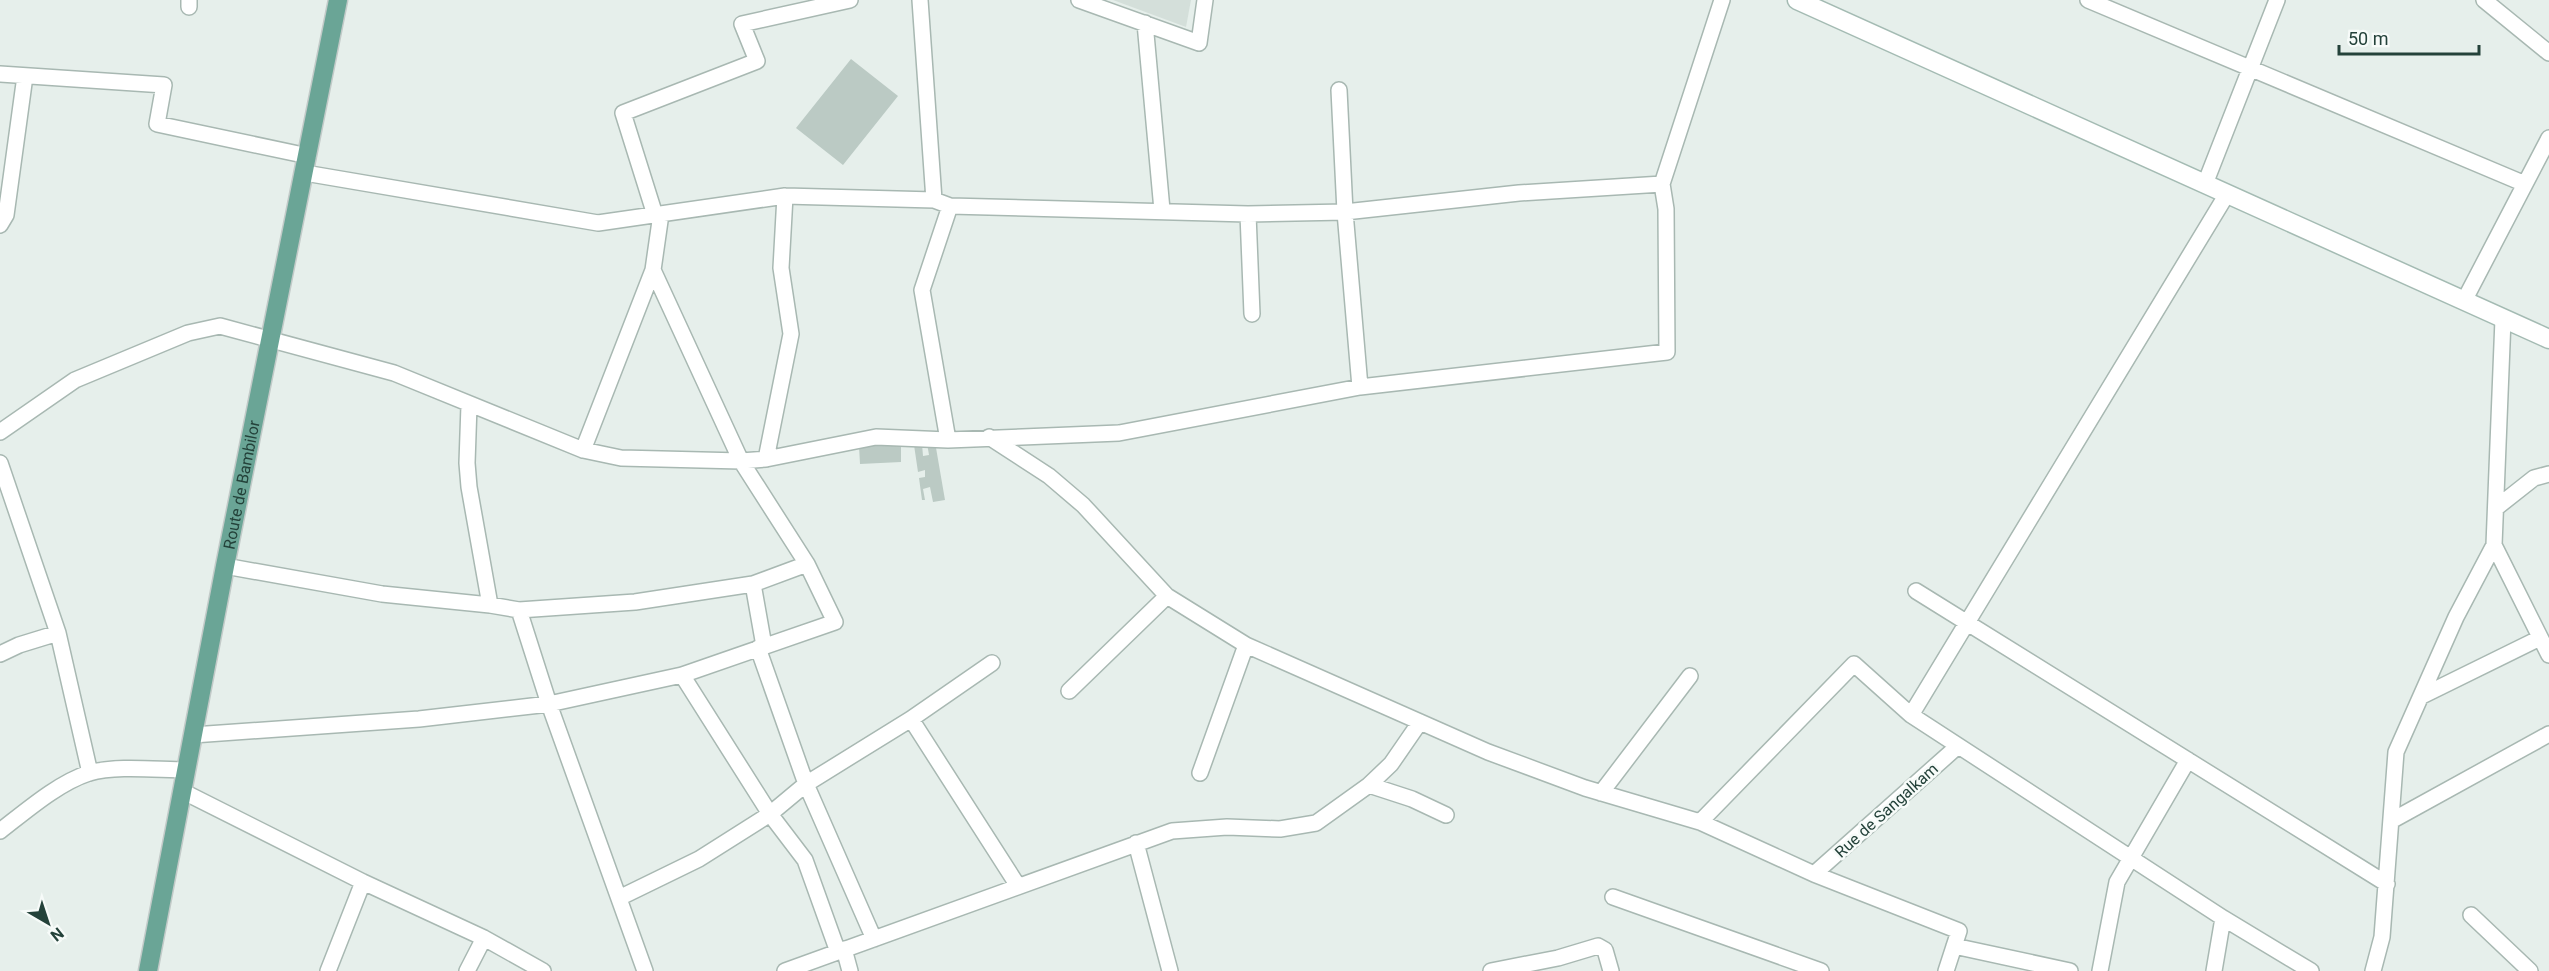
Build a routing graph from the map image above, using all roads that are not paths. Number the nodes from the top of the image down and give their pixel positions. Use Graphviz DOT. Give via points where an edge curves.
graph roads {
  1 [pos="338,0"];
  2 [pos="850,0"];
  3 [pos="920,0"];
  4 [pos="1079,0"];
  5 [pos="1205,0"];
  6 [pos="1722,0"];
  7 [pos="1797,0"];
  8 [pos="2088,0"];
  9 [pos="2277,0"];
  10 [pos="2484,0"];
  11 [pos="1145,23"];
  12 [pos="2549,53"];
  13 [pos="2251,69"];
  14 [pos="0,74"];
  15 [pos="25,76"];
  16 [pos="1340,90"];
  17 [pos="2549,138"];
  18 [pos="306,165"];
  19 [pos="1662,184"];
  20 [pos="2205,184"];
  21 [pos="2525,184"];
  22 [pos="2227,194"];
  23 [pos="785,196"];
  24 [pos="934,200"];
  25 [pos="950,206"];
  26 [pos="1162,210"];
  27 [pos="1345,212"];
  28 [pos="1248,214"];
  29 [pos="658,215"];
  30 [pos="0,225"];
  31 [pos="653,270"];
  32 [pos="2464,301"];
  33 [pos="1252,314"];
  34 [pos="2503,319"];
  35 [pos="271,339"];
  36 [pos="2549,339"];
  37 [pos="1360,387"];
  38 [pos="469,405"];
  39 [pos="0,432"];
  40 [pos="989,437"];
  41 [pos="948,440"];
  42 [pos="583,450"];
  43 [pos="765,459"];
  44 [pos="741,461"];
  45 [pos="0,464"];
  46 [pos="2549,474"];
  47 [pos="2496,508"];
  48 [pos="2494,545"];
  49 [pos="807,564"];
  50 [pos="225,566"];
  51 [pos="753,584"];
  52 [pos="1916,591"];
  53 [pos="1167,596"];
  54 [pos="490,604"];
  55 [pos="519,610"];
  56 [pos="1967,623"];
  57 [pos="58,633"];
  58 [pos="2540,638"];
  59 [pos="1246,645"];
  60 [pos="761,647"];
  61 [pos="0,654"];
  62 [pos="2549,655"];
  63 [pos="992,663"];
  64 [pos="682,675"];
  65 [pos="1690,676"];
  66 [pos="1069,691"];
  67 [pos="2421,696"];
  68 [pos="549,704"];
  69 [pos="1911,715"];
  70 [pos="911,719"];
  71 [pos="1420,722"];
  72 [pos="2549,734"];
  73 [pos="193,735"];
  74 [pos="1958,746"];
  75 [pos="2188,760"];
  76 [pos="187,770"];
  77 [pos="90,773"];
  78 [pos="1200,773"];
  79 [pos="806,784"];
  80 [pos="1369,785"];
  81 [pos="182,791"];
  82 [pos="1601,793"];
  83 [pos="770,814"];
  84 [pos="1446,814"];
  85 [pos="2391,820"];
  86 [pos="1700,822"];
  87 [pos="0,831"];
  88 [pos="1136,843"];
  89 [pos="2131,858"];
  90 [pos="1814,874"];
  91 [pos="363,882"];
  92 [pos="2386,884"];
  93 [pos="1018,886"];
  94 [pos="1613,897"];
  95 [pos="619,898"];
  96 [pos="2471,915"];
  97 [pos="2223,918"];
  98 [pos="484,938"];
  99 [pos="874,939"];
  100 [pos="841,950"];
  101 [pos="1950,959"];
  102 [pos="1555,964"];
  103 [pos="148,971"];
  104 [pos="328,971"];
  105 [pos="467,971"];
  106 [pos="543,971"];
  107 [pos="645,971"];
  108 [pos="785,971"];
  109 [pos="850,971"];
  110 [pos="1170,971"];
  111 [pos="1491,971"];
  112 [pos="1611,971"];
  113 [pos="1821,971"];
  114 [pos="1962,971"];
  115 [pos="2070,971"];
  116 [pos="2100,971"];
  117 [pos="2214,971"];
  118 [pos="2311,971"];
  119 [pos="2373,971"];
  120 [pos="2530,971"];
  1 -- 18 [label="main road, Route de Bambilor"];
  2 -- 29 [label="street" via="742,24 757,61 623,112"];
  3 -- 24 [label="street"];
  4 -- 11 [label="street"];
  5 -- 11 [label="street" via="1200,42"];
  6 -- 19 [label="street"];
  7 -- 20 [label="street"];
  8 -- 13 [label="street"];
  9 -- 13 [label="street"];
  10 -- 12 [label="street"];
  11 -- 26 [label="street"];
  13 -- 20 [label="street"];
  13 -- 21 [label="street"];
  14 -- 15 [label="street"];
  15 -- 18 [label="street" via="164,85 157,124"];
  15 -- 30 [label="street" via="6,215"];
  16 -- 27 [label="street"];
  17 -- 21 [label="street"];
  18 -- 29 [label="street" via="598,223"];
  18 -- 35 [label="main road, Route de Bambilor"];
  19 -- 27 [label="street" via="1519,193"];
  19 -- 37 [label="street" via="1666,209 1667,352"];
  20 -- 22 [label="street"];
  21 -- 32 [label="street"];
  22 -- 32 [label="street"];
  22 -- 56 [label="street"];
  23 -- 24 [label="street"];
  23 -- 29 [label="street"];
  23 -- 43 [label="street" via="781,268 791,334"];
  24 -- 25 [label="street"];
  25 -- 26 [label="street"];
  25 -- 41 [label="street" via="922,290"];
  26 -- 28 [label="street"];
  27 -- 28 [label="street"];
  27 -- 37 [label="street"];
  28 -- 33 [label="street"];
  29 -- 31 [label="street"];
  31 -- 42 [label="street"];
  31 -- 44 [label="street"];
  32 -- 34 [label="street"];
  34 -- 36 [label="street"];
  34 -- 47 [label="street"];
  35 -- 38 [label="street" via="394,373"];
  35 -- 39 [label="street" via="220,326 188,333 75,380"];
  35 -- 50 [label="main road, Route de Bambilor"];
  37 -- 40 [label="street" via="1119,433"];
  38 -- 42 [label="street"];
  38 -- 54 [label="street" via="469,487"];
  40 -- 41 [label="street"];
  40 -- 53 [label="street" via="1049,476 1083,505"];
  41 -- 43 [label="street" via="876,437"];
  42 -- 44 [label="street" via="621,458"];
  43 -- 44 [label="street"];
  44 -- 49 [label="street"];
  45 -- 57 [label="street"];
  46 -- 47 [label="street" via="2535,478"];
  47 -- 48 [label="street"];
  48 -- 58 [label="street"];
  48 -- 67 [label="street"];
  49 -- 51 [label="street"];
  49 -- 60 [label="street" via="835,622"];
  50 -- 54 [label="street" via="381,594"];
  50 -- 73 [label="main road, Route de Bambilor"];
  51 -- 55 [label="street" via="635,602"];
  51 -- 60 [label="street"];
  52 -- 56 [label="street"];
  53 -- 59 [label="street"];
  53 -- 66 [label="street"];
  54 -- 55 [label="street"];
  55 -- 68 [label="street"];
  56 -- 69 [label="street"];
  56 -- 75 [label="street"];
  57 -- 61 [label="street"];
  57 -- 77 [label="street"];
  58 -- 62 [label="street"];
  58 -- 67 [label="street"];
  59 -- 71 [label="street"];
  59 -- 78 [label="street"];
  60 -- 64 [label="street"];
  60 -- 79 [label="street"];
  63 -- 70 [label="street"];
  64 -- 68 [label="street"];
  64 -- 83 [label="street"];
  65 -- 82 [label="street"];
  67 -- 85 [label="street" via="2396,752"];
  68 -- 73 [label="street" via="419,719"];
  68 -- 95 [label="street"];
  69 -- 74 [label="street"];
  69 -- 86 [label="street" via="1854,664"];
  70 -- 79 [label="street"];
  70 -- 93 [label="street"];
  71 -- 80 [label="street" via="1391,764"];
  71 -- 82 [label="street" via="1488,752"];
  72 -- 85 [label="street"];
  73 -- 76 [label="main road, Route de Bambilor"];
  74 -- 89 [label="street"];
  74 -- 90 [label="street, Rue de Sangalkam"];
  75 -- 89 [label="street"];
  75 -- 92 [label="street"];
  76 -- 77 [label="street"];
  76 -- 81 [label="main road, Route de Bambilor"];
  77 -- 87 [label="street" via="51,794"];
  79 -- 83 [label="street"];
  79 -- 99 [label="street"];
  80 -- 84 [label="street"];
  80 -- 88 [label="street" via="1316,823 1280,829 1172,831"];
  81 -- 91 [label="street"];
  81 -- 103 [label="main road, Route de Bambilor"];
  82 -- 86 [label="street"];
  83 -- 95 [label="street" via="699,859"];
  83 -- 100 [label="street" via="805,860"];
  85 -- 92 [label="street"];
  86 -- 90 [label="street"];
  88 -- 93 [label="street"];
  88 -- 110 [label="street"];
  89 -- 97 [label="street"];
  89 -- 116 [label="street" via="2117,882"];
  90 -- 101 [label="street" via="1959,931"];
  91 -- 98 [label="street"];
  91 -- 104 [label="street"];
  92 -- 119 [label="street" via="2382,937"];
  93 -- 99 [label="street"];
  94 -- 113 [label="street"];
  95 -- 107 [label="street"];
  96 -- 120 [label="street"];
  97 -- 117 [label="street"];
  97 -- 118 [label="street"];
  98 -- 105 [label="street"];
  98 -- 106 [label="street"];
  99 -- 100 [label="street"];
  100 -- 108 [label="street"];
  100 -- 109 [label="street"];
  101 -- 114 [label="street"];
  101 -- 115 [label="street"];
  102 -- 111 [label="street"];
  102 -- 112 [label="street" via="1598,946 1605,950"];
}
